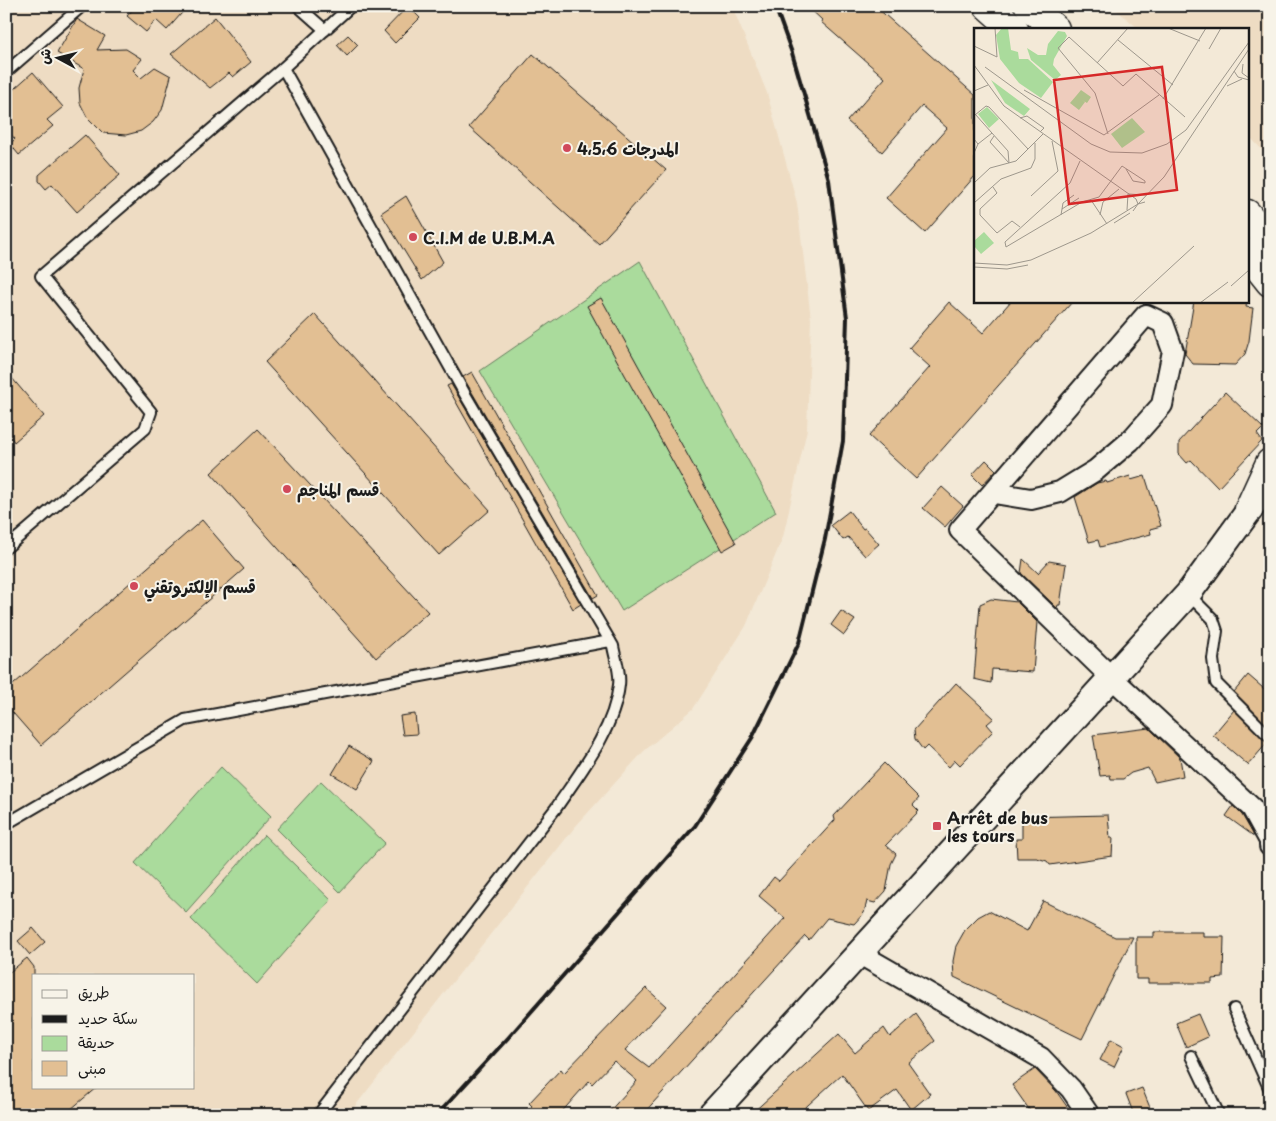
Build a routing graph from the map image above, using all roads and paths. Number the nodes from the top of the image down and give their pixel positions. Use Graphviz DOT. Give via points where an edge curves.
graph roads {
  1 [pos="82,6"];
  2 [pos="298,6"];
  3 [pos="351,6"];
  4 [pos="988,6"];
  5 [pos="1029,6"];
  6 [pos="1013,28"];
  7 [pos="1054,28"];
  8 [pos="325,30"];
  9 [pos="283,68"];
  10 [pos="6,72"];
  11 [pos="1248,215"];
  12 [pos="1270,242"];
  13 [pos="1270,463"];
  14 [pos="1270,484"];
  15 [pos="994,493"];
  16 [pos="1263,504"];
  17 [pos="6,548"];
  18 [pos="1188,594"];
  19 [pos="610,641"];
  20 [pos="1111,677"];
  21 [pos="1270,737"];
  22 [pos="6,824"];
  23 [pos="1270,846"];
  24 [pos="860,954"];
  25 [pos="1234,1009"];
  26 [pos="1191,1056"];
  27 [pos="1270,1090"];
  28 [pos="318,1115"];
  29 [pos="712,1115"];
  30 [pos="1088,1115"];
  31 [pos="1218,1115"];
  1 -- 10 [label="lane"];
  2 -- 8 [label="lane"];
  3 -- 8 [label="lane"];
  4 -- 6 [label="main road"];
  5 -- 7 [label="main road"];
  8 -- 9 [label="lane"];
  9 -- 17 [label="lane" via="41,276 151,412 145,429"];
  9 -- 19 [label="lane" via="466,396"];
  11 -- 12 [label="main road"];
  13 -- 16 [label="main road"];
  14 -- 16 [label="street"];
  15 -- 15 [label="street" via="1146,316 1162,323 1173,351 1162,405 1130,441 1096,470 1060,492 1031,499"];
  15 -- 20 [label="street" via="960,530"];
  16 -- 18 [label="street"];
  18 -- 20 [label="street"];
  18 -- 21 [label="lane" via="1213,619 1217,631 1212,659 1216,683"];
  19 -- 22 [label="lane" via="186,720"];
  19 -- 28 [label="lane" via="614,646 620,684 610,721 588,762 556,808"];
  20 -- 23 [label="street" via="1252,808"];
  20 -- 24 [label="street"];
  24 -- 29 [label="street"];
  24 -- 30 [label="street" via="1041,1058 1071,1089"];
  25 -- 27 [label="lane"];
  26 -- 31 [label="lane"];
}
